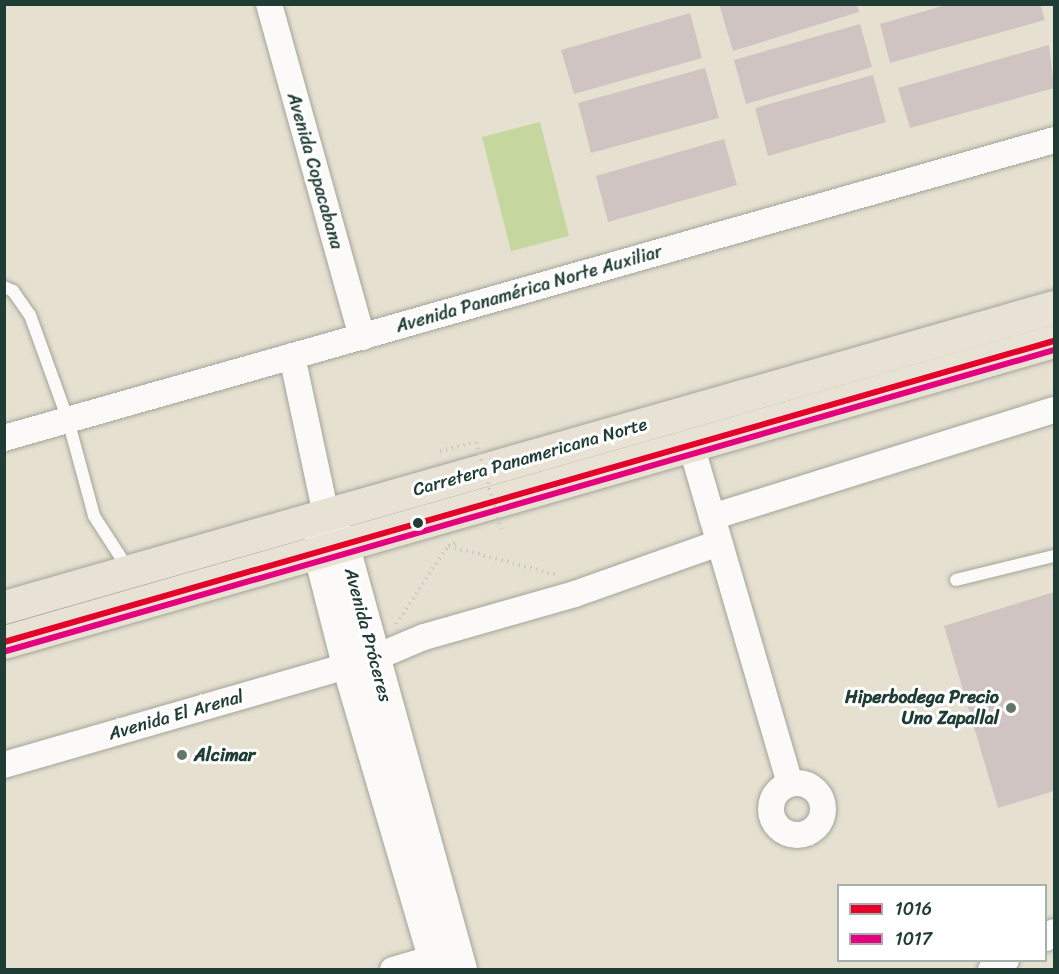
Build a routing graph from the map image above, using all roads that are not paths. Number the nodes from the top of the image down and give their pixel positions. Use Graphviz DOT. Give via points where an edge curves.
graph roads {
  1 [pos="269,4"];
  2 [pos="1054,140"];
  3 [pos="4,288"];
  4 [pos="1054,307"];
  5 [pos="362,337"];
  6 [pos="1054,341"];
  7 [pos="292,356"];
  8 [pos="1054,410"];
  9 [pos="68,420"];
  10 [pos="4,438"];
  11 [pos="691,445"];
  12 [pos="326,515"];
  13 [pos="712,517"];
  14 [pos="719,543"];
  15 [pos="331,548"];
  16 [pos="1054,556"];
  17 [pos="130,571"];
  18 [pos="956,580"];
  19 [pos="4,607"];
  20 [pos="4,642"];
  21 [pos="361,662"];
  22 [pos="4,765"];
  23 [pos="790,783"];
  24 [pos="444,966"];
  25 [pos="393,969"];
  1 -- 5 [label="street, Avenida Copacabana"];
  2 -- 5 [label="street, Avenida Panamérica Norte Auxiliar"];
  3 -- 9 [label="lane" via="12,291 30,315"];
  4 -- 12 [label="highway, Carretera Panamericana Norte"];
  5 -- 7 [label="street, Avenida Panamérica Norte Auxiliar"];
  6 -- 11 [label="highway, Carretera Panamericana Norte"];
  7 -- 9 [label="street, Avenida Panamérica Norte Auxiliar"];
  7 -- 12 [label="street"];
  8 -- 13 [label="street"];
  9 -- 10 [label="street, Avenida Panamérica Norte Auxiliar"];
  9 -- 17 [label="lane" via="94,516"];
  11 -- 13 [label="street"];
  11 -- 15 [label="highway, Carretera Panamericana Norte"];
  12 -- 15 [label="street, Avenida Próceres"];
  12 -- 17 [label="highway, Carretera Panamericana Norte"];
  13 -- 14 [label="street"];
  14 -- 21 [label="street, Avenida El Arenal" via="575,594 424,637"];
  14 -- 23 [label="street"];
  15 -- 20 [label="highway, Carretera Panamericana Norte"];
  15 -- 21 [label="street, Avenida Próceres"];
  16 -- 18 [label="lane"];
  17 -- 19 [label="highway, Carretera Panamericana Norte"];
  21 -- 22 [label="street, Avenida El Arenal"];
  21 -- 24 [label="street, Avenida Próceres"];
  24 -- 25 [label="street"];
}
